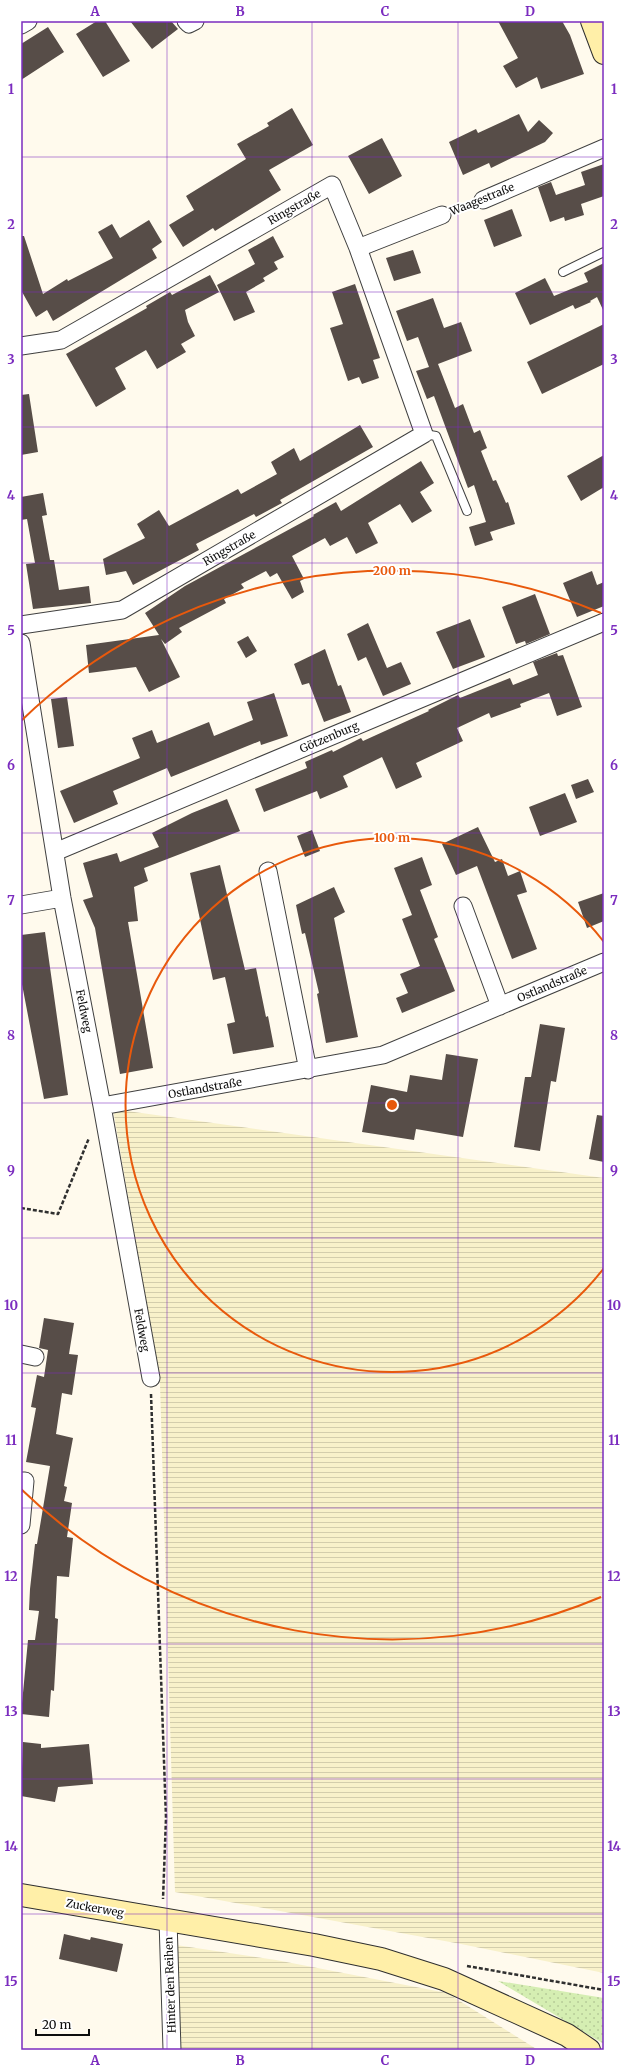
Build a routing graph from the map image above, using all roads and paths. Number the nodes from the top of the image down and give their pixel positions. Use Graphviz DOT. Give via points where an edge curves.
graph roads {
  1 [pos="28,21"];
  2 [pos="186,21"];
  3 [pos="195,21"];
  4 [pos="21,25"];
  5 [pos="597,26"];
  6 [pos="604,53"];
  7 [pos="604,148"];
  8 [pos="482,200"];
  9 [pos="442,215"];
  10 [pos="358,248"];
  11 [pos="604,252"];
  12 [pos="563,272"];
  13 [pos="21,346"];
  14 [pos="424,434"];
  15 [pos="467,511"];
  16 [pos="604,622"];
  17 [pos="21,625"];
  18 [pos="21,643"];
  19 [pos="55,852"];
  20 [pos="268,871"];
  21 [pos="62,898"];
  22 [pos="21,905"];
  23 [pos="462,906"];
  24 [pos="604,962"];
  25 [pos="500,1006"];
  26 [pos="308,1070"];
  27 [pos="102,1106"];
  28 [pos="90,1135"];
  29 [pos="21,1208"];
  30 [pos="151,1378"];
  31 [pos="23,1481"];
  32 [pos="21,1525"];
  33 [pos="21,1895"];
  34 [pos="168,1920"];
  35 [pos="172,2050"];
  36 [pos="589,2050"];
  1 -- 4 [label="street"];
  2 -- 3 [label="street" via="189,24"];
  5 -- 6 [label="street"];
  7 -- 8 [label="street, Waagestraße"];
  8 -- 9 [label="path, Waagestraße"];
  9 -- 10 [label="street, Waagestraße"];
  10 -- 13 [label="street, Ringstraße" via="332,185 61,340"];
  10 -- 14 [label="street, Ringstraße"];
  11 -- 12 [label="lane"];
  14 -- 15 [label="lane" via="436,436"];
  14 -- 17 [label="street, Ringstraße" via="122,610"];
  16 -- 19 [label="street, Götzenburg"];
  18 -- 19 [label="street, Feldweg"];
  19 -- 21 [label="street, Feldweg"];
  20 -- 26 [label="street"];
  21 -- 22 [label="street"];
  21 -- 27 [label="street, Feldweg"];
  23 -- 25 [label="street"];
  24 -- 25 [label="street, Ostlandstraße"];
  25 -- 26 [label="street, Ostlandstraße" via="383,1055"];
  26 -- 27 [label="street, Ostlandstraße"];
  27 -- 30 [label="street, Feldweg"];
  28 -- 29 [label="path" via="58,1214"];
  30 -- 34 [label="path" via="166,1818 163,1901"];
  31 -- 32 [label="street"];
  33 -- 34 [label="street, Zuckerweg"];
  34 -- 35 [label="street, Hinter den Reihen"];
  34 -- 36 [label="street, Zuckerweg" via="380,1959 437,1977 567,2035"];
}
